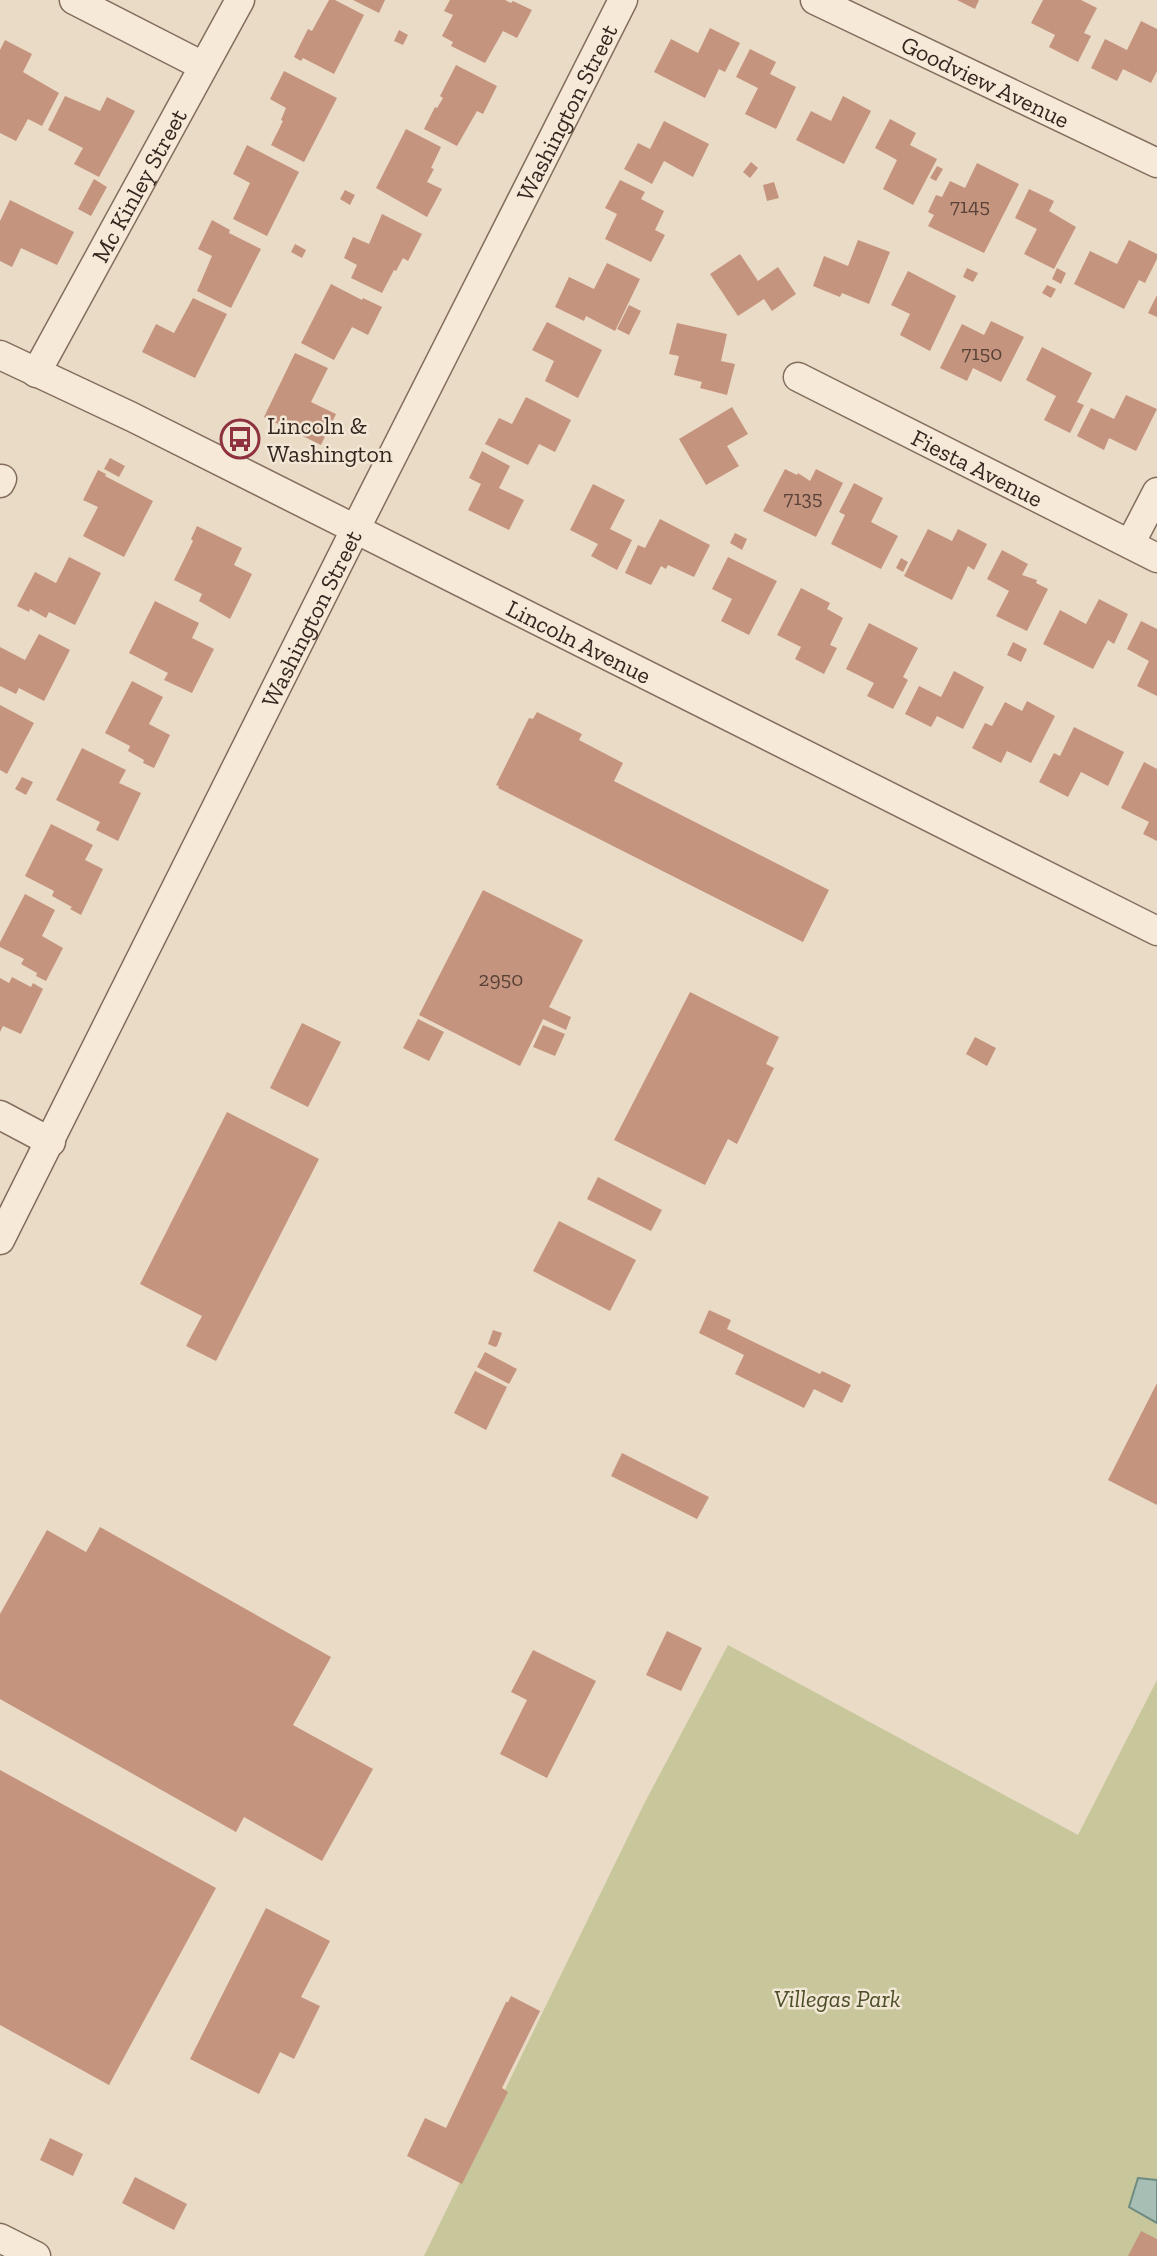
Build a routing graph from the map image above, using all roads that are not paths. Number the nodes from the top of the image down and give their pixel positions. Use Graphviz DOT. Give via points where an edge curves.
graph roads {
  1 [pos="74,0"];
  2 [pos="240,0"];
  3 [pos="623,0"];
  4 [pos="815,0"];
  5 [pos="203,66"];
  6 [pos="1157,163"];
  7 [pos="0,355"];
  8 [pos="37,373"];
  9 [pos="798,377"];
  10 [pos="1157,492"];
  11 [pos="355,530"];
  12 [pos="1130,544"];
  13 [pos="1157,558"];
  14 [pos="1157,931"];
  15 [pos="0,1115"];
  16 [pos="51,1142"];
  17 [pos="0,1240"];
  18 [pos="0,2238"];
  19 [pos="37,2256"];
  1 -- 5 [label="street"];
  2 -- 5 [label="street, Mc Kinley Street"];
  3 -- 11 [label="street, Washington Street"];
  4 -- 6 [label="street, Goodview Avenue"];
  5 -- 8 [label="street, Mc Kinley Street"];
  7 -- 8 [label="street, Lincoln Avenue"];
  8 -- 11 [label="street, Lincoln Avenue"];
  9 -- 12 [label="street, Fiesta Avenue"];
  10 -- 12 [label="street"];
  11 -- 14 [label="street, Lincoln Avenue"];
  11 -- 16 [label="street, Washington Street"];
  12 -- 13 [label="street, Fiesta Avenue"];
  15 -- 16 [label="street"];
  16 -- 17 [label="street, Washington Street"];
  18 -- 19 [label="street"];
}
